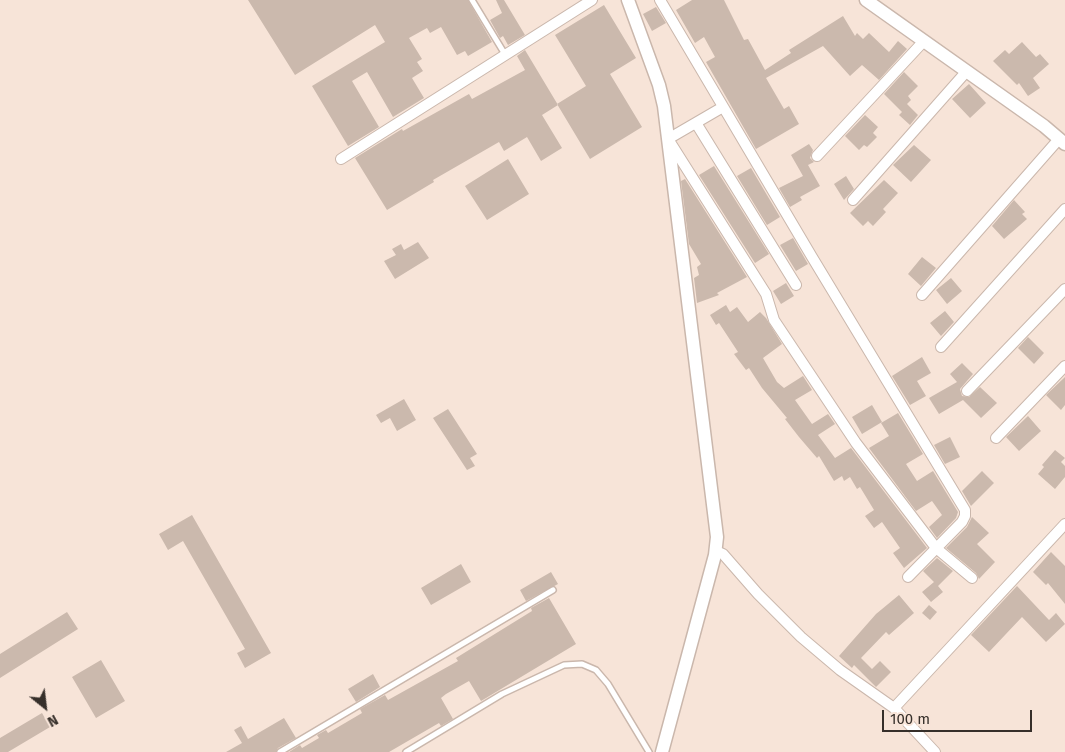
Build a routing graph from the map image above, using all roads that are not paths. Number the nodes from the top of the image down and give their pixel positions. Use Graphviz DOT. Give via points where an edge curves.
graph roads {
  1 [pos="472,0"];
  2 [pos="592,0"];
  3 [pos="628,0"];
  4 [pos="660,0"];
  5 [pos="866,0"];
  6 [pos="923,42"];
  7 [pos="507,56"];
  8 [pos="966,72"];
  9 [pos="723,107"];
  10 [pos="696,123"];
  11 [pos="668,139"];
  12 [pos="1062,142"];
  13 [pos="817,156"];
  14 [pos="341,159"];
  15 [pos="853,200"];
  16 [pos="1065,208"];
  17 [pos="796,285"];
  18 [pos="1065,289"];
  19 [pos="922,295"];
  20 [pos="941,346"];
  21 [pos="1065,366"];
  22 [pos="967,391"];
  23 [pos="996,438"];
  24 [pos="1065,524"];
  25 [pos="936,548"];
  26 [pos="716,551"];
  27 [pos="908,577"];
  28 [pos="972,578"];
  29 [pos="554,590"];
  30 [pos="894,708"];
  31 [pos="280,752"];
  32 [pos="406,752"];
  33 [pos="649,752"];
  34 [pos="662,752"];
  35 [pos="935,752"];
  1 -- 7 [label="lane"];
  2 -- 7 [label="street"];
  3 -- 11 [label="street" via="659,85"];
  4 -- 9 [label="street"];
  5 -- 6 [label="street"];
  6 -- 8 [label="street"];
  6 -- 13 [label="street"];
  7 -- 14 [label="street"];
  8 -- 12 [label="street"];
  8 -- 15 [label="street"];
  9 -- 10 [label="street"];
  9 -- 25 [label="street" via="965,510 962,522"];
  10 -- 11 [label="street"];
  10 -- 17 [label="street"];
  11 -- 25 [label="street" via="766,294 774,320 856,443"];
  11 -- 26 [label="street" via="716,528"];
  12 -- 19 [label="street"];
  16 -- 20 [label="street"];
  18 -- 22 [label="street"];
  21 -- 23 [label="street"];
  24 -- 30 [label="street"];
  25 -- 27 [label="street"];
  25 -- 28 [label="street"];
  26 -- 30 [label="street" via="723,554 802,637 840,670"];
  26 -- 34 [label="street"];
  29 -- 31 [label="lane"];
  30 -- 35 [label="street"];
  32 -- 33 [label="lane" via="502,694 564,665 582,664 596,670 608,684"];
}
